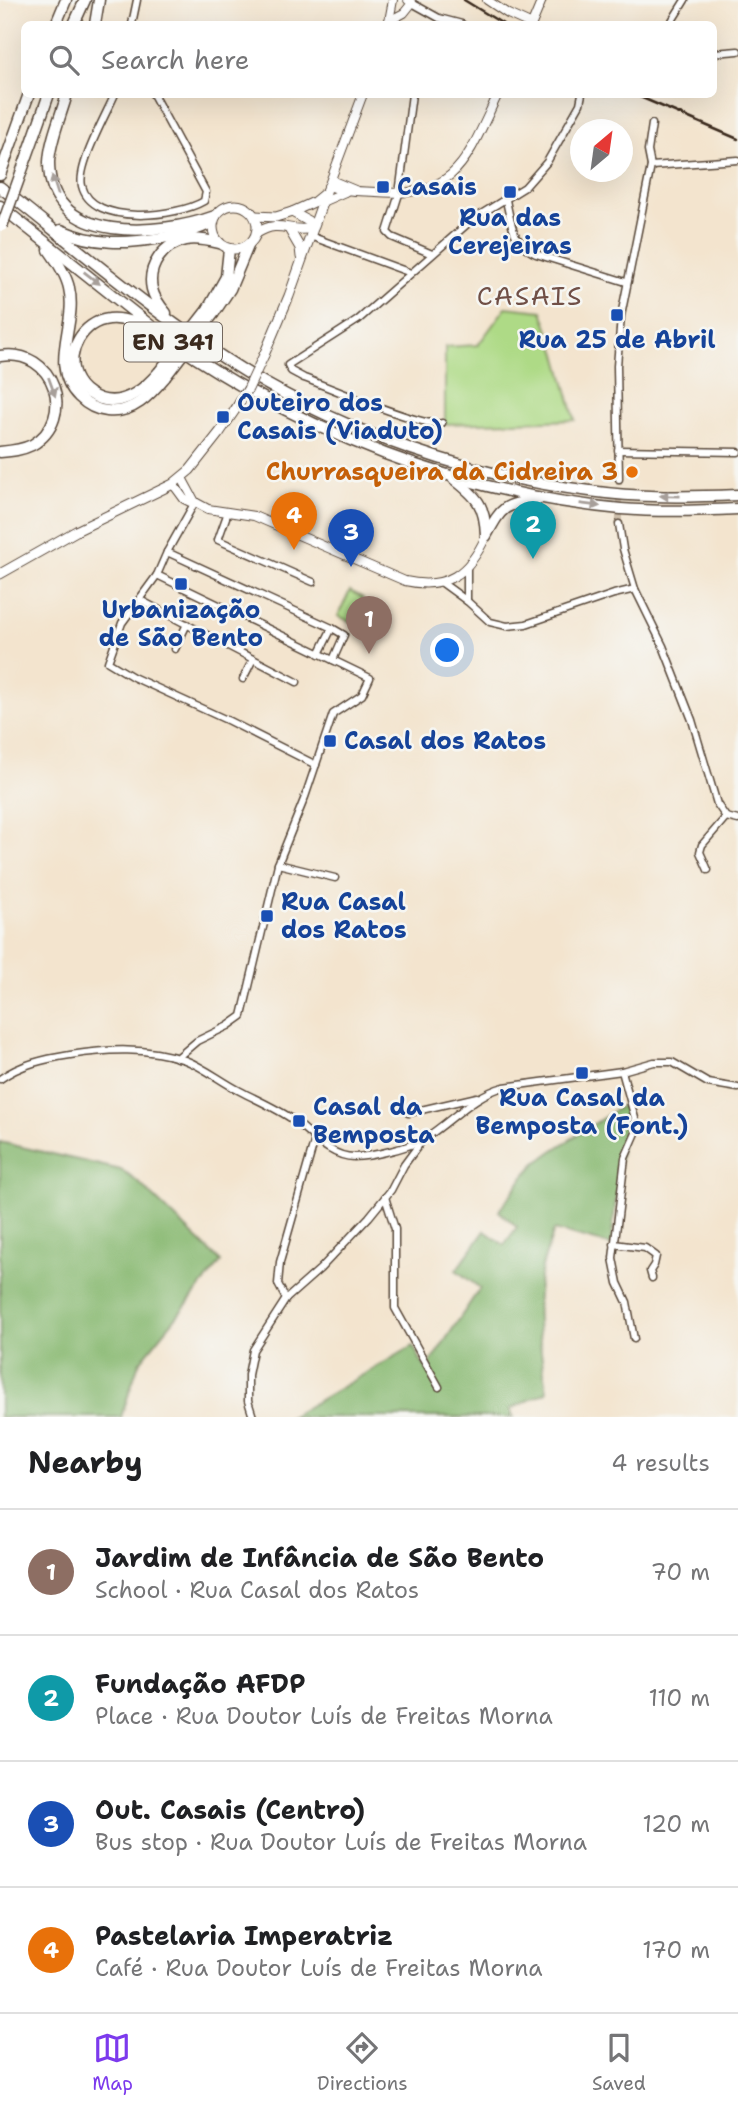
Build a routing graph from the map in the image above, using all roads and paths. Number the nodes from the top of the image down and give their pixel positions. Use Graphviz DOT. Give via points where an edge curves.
graph roads {
  1 [pos="66,0"];
  2 [pos="85,0"];
  3 [pos="99,0"];
  4 [pos="137,0"];
  5 [pos="393,0"];
  6 [pos="487,0"];
  7 [pos="542,0"];
  8 [pos="685,0"];
  9 [pos="408,1"];
  10 [pos="389,20"];
  11 [pos="57,21"];
  12 [pos="75,21"];
  13 [pos="96,21"];
  14 [pos="133,21"];
  15 [pos="448,21"];
  16 [pos="524,21"];
  17 [pos="532,21"];
  18 [pos="672,21"];
  19 [pos="738,51"];
  20 [pos="717,53"];
  21 [pos="27,98"];
  22 [pos="47,98"];
  23 [pos="67,98"];
  24 [pos="72,98"];
  25 [pos="113,98"];
  26 [pos="155,98"];
  27 [pos="361,98"];
  28 [pos="412,98"];
  29 [pos="496,98"];
  30 [pos="581,98"];
  31 [pos="652,124"];
  32 [pos="57,127"];
  33 [pos="738,160"];
  34 [pos="336,165"];
  35 [pos="651,166"];
  36 [pos="0,175"];
  37 [pos="0,187"];
  38 [pos="347,188"];
  39 [pos="327,190"];
  40 [pos="402,194"];
  41 [pos="506,200"];
  42 [pos="0,206"];
  43 [pos="292,212"];
  44 [pos="255,216"];
  45 [pos="38,217"];
  46 [pos="214,219"];
  47 [pos="1,229"];
  48 [pos="289,229"];
  49 [pos="311,232"];
  50 [pos="257,233"];
  51 [pos="39,236"];
  52 [pos="219,243"];
  53 [pos="248,246"];
  54 [pos="229,249"];
  55 [pos="432,254"];
  56 [pos="302,259"];
  57 [pos="411,273"];
  58 [pos="626,282"];
  59 [pos="211,311"];
  60 [pos="180,328"];
  61 [pos="170,341"];
  62 [pos="0,356"];
  63 [pos="162,374"];
  64 [pos="442,424"];
  65 [pos="618,450"];
  66 [pos="0,452"];
  67 [pos="738,452"];
  68 [pos="449,476"];
  69 [pos="182,478"];
  70 [pos="619,479"];
  71 [pos="173,484"];
  72 [pos="738,495"];
  73 [pos="555,500"];
  74 [pos="195,502"];
  75 [pos="738,509"];
  76 [pos="228,512"];
  77 [pos="619,524"];
  78 [pos="486,536"];
  79 [pos="167,552"];
  80 [pos="467,568"];
  81 [pos="0,574"];
  82 [pos="157,575"];
  83 [pos="313,582"];
  84 [pos="442,582"];
  85 [pos="467,584"];
  86 [pos="635,589"];
  87 [pos="455,592"];
  88 [pos="141,600"];
  89 [pos="467,601"];
  90 [pos="187,624"];
  91 [pos="332,628"];
  92 [pos="175,649"];
  93 [pos="319,654"];
  94 [pos="253,659"];
  95 [pos="332,660"];
  96 [pos="243,679"];
  97 [pos="297,682"];
  98 [pos="316,765"];
  99 [pos="726,817"];
  100 [pos="738,820"];
  101 [pos="278,864"];
  102 [pos="708,870"];
  103 [pos="335,877"];
  104 [pos="177,1058"];
  105 [pos="622,1071"];
  106 [pos="0,1079"];
  107 [pos="738,1088"];
  108 [pos="482,1095"];
  109 [pos="408,1113"];
  110 [pos="315,1139"];
  111 [pos="422,1140"];
  112 [pos="385,1197"];
  113 [pos="614,1244"];
  114 [pos="652,1278"];
  115 [pos="286,1299"];
  116 [pos="634,1339"];
  117 [pos="439,1387"];
  118 [pos="253,1417"];
  1 -- 11 [label="highway"];
  2 -- 12 [label="highway"];
  3 -- 13 [label="highway"];
  4 -- 14 [label="street"];
  5 -- 10 [label="street"];
  6 -- 16 [label="street"];
  7 -- 17 [label="street"];
  8 -- 18 [label="street"];
  9 -- 10 [label="street" via="404,13"];
  9 -- 15 [label="street"];
  19 -- 20 [label="street"];
  21 -- 36 [label="highway"];
  22 -- 47 [label="highway, bridge"];
  23 -- 32 [label="highway"];
  24 -- 32 [label="highway"];
  25 -- 26 [label="street" via="83,166 82,186 91,201 111,211 137,215 172,213 197,205 206,192"];
  27 -- 34 [label="street"];
  28 -- 40 [label="street"];
  29 -- 40 [label="street" via="462,166 430,189"];
  30 -- 41 [label="street" via="547,162"];
  31 -- 35 [label="street"];
  46 -- 32 [label="highway, one-way" via="125,231 91,224 65,206 52,182 49,164"];
  33 -- 35 [label="street"];
  34 -- 38 [label="street"];
  34 -- 39 [label="street"];
  35 -- 58 [label="street"];
  37 -- 45 [label="highway, EN 341"];
  38 -- 39 [label="street"];
  38 -- 39 [label="street"];
  38 -- 40 [label="street"];
  39 -- 43 [label="main road"];
  39 -- 49 [label="main road"];
  40 -- 55 [label="street" via="387,232"];
  41 -- 55 [label="street" via="473,219"];
  41 -- 58 [label="street" via="523,248"];
  42 -- 51 [label="highway, EN 341"];
  43 -- 44 [label="main road"];
  43 -- 49 [label="main road" via="303,217"];
  44 -- 46 [label="main road" via="245,207 232,205"];
  44 -- 50 [label="main road"];
  45 -- 46 [label="highway" via="74,236 119,244 191,232"];
  45 -- 60 [label="highway, EN 341"];
  46 -- 52 [label="main road"];
  48 -- 49 [label="main road"];
  48 -- 50 [label="main road" via="274,225"];
  48 -- 56 [label="main road"];
  49 -- 56 [label="main road"];
  49 -- 57 [label="street"];
  50 -- 53 [label="main road"];
  51 -- 61 [label="highway, EN 341, one-way"];
  51 -- 63 [label="highway" via="69,288 71,316 64,367 76,395 97,409 121,410 146,398"];
  52 -- 54 [label="main road"];
  52 -- 60 [label="highway" via="182,241 157,260 152,292"];
  53 -- 54 [label="main road"];
  53 -- 59 [label="highway" via="230,289"];
  54 -- 59 [label="highway" via="226,277"];
  55 -- 57 [label="street"];
  56 -- 69 [label="main road, bridge" via="248,389"];
  57 -- 64 [label="street" via="359,320 288,366 304,377 400,414"];
  58 -- 65 [label="street" via="617,366"];
  59 -- 63 [label="highway, bridge"];
  72 -- 60 [label="highway, EN 341, one-way" via="592,492 471,467 350,426 247,372"];
  61 -- 63 [label="highway" via="138,324 110,318 87,328 74,349 76,377 84,389 107,401 129,398"];
  61 -- 68 [label="highway, EN 341" via="320,428"];
  62 -- 66 [label="highway, one-way" via="24,356 38,363 57,396 56,410 43,436 31,446"];
  65 -- 67 [label="street"];
  65 -- 70 [label="street"];
  68 -- 73 [label="highway, EN 341"];
  68 -- 78 [label="highway" via="481,505"];
  69 -- 71 [label="main road"];
  69 -- 74 [label="street"];
  71 -- 74 [label="street" via="184,499"];
  71 -- 81 [label="main road"];
  73 -- 75 [label="highway, EN 341, one-way" via="624,509"];
  73 -- 78 [label="highway" via="509,505 499,511"];
  74 -- 76 [label="street"];
  74 -- 79 [label="street"];
  76 -- 83 [label="street" via="218,540"];
  76 -- 84 [label="street" via="254,516 405,581 422,585"];
  77 -- 86 [label="street"];
  78 -- 80 [label="street"];
  79 -- 82 [label="street"];
  79 -- 91 [label="street"];
  80 -- 84 [label="street"];
  80 -- 85 [label="street"];
  82 -- 88 [label="street"];
  82 -- 93 [label="street"];
  84 -- 87 [label="street"];
  85 -- 87 [label="street"];
  85 -- 89 [label="street"];
  86 -- 89 [label="street" via="507,626 490,622"];
  86 -- 99 [label="street" via="663,646 692,720 716,804"];
  87 -- 89 [label="street"];
  88 -- 90 [label="street"];
  88 -- 98 [label="street" via="122,624 108,662"];
  90 -- 92 [label="street"];
  90 -- 94 [label="street"];
  91 -- 93 [label="street"];
  91 -- 95 [label="street" via="344,635"];
  93 -- 95 [label="street"];
  94 -- 96 [label="street"];
  94 -- 97 [label="street"];
  95 -- 98 [label="street" via="370,678 362,695 333,714"];
  98 -- 101 [label="street"];
  99 -- 100 [label="street"];
  99 -- 102 [label="street" via="702,845 700,852"];
  101 -- 103 [label="street"];
  101 -- 104 [label="street" via="242,1016"];
  104 -- 106 [label="street" via="124,1048 48,1059"];
  104 -- 110 [label="street" via="291,1119"];
  105 -- 107 [label="street" via="672,1062 708,1083"];
  105 -- 108 [label="street" via="504,1087"];
  105 -- 113 [label="street" via="636,1133 625,1158"];
  108 -- 109 [label="street"];
  108 -- 111 [label="street"];
  110 -- 111 [label="street" via="353,1157"];
  110 -- 115 [label="street" via="280,1262 278,1284"];
  111 -- 112 [label="street"];
  112 -- 115 [label="street" via="320,1269"];
  112 -- 117 [label="street" via="395,1229 395,1308"];
  113 -- 114 [label="street" via="645,1248 656,1256"];
  113 -- 116 [label="street" via="614,1270 627,1302"];
  115 -- 118 [label="street" via="253,1350 248,1401"];
}
